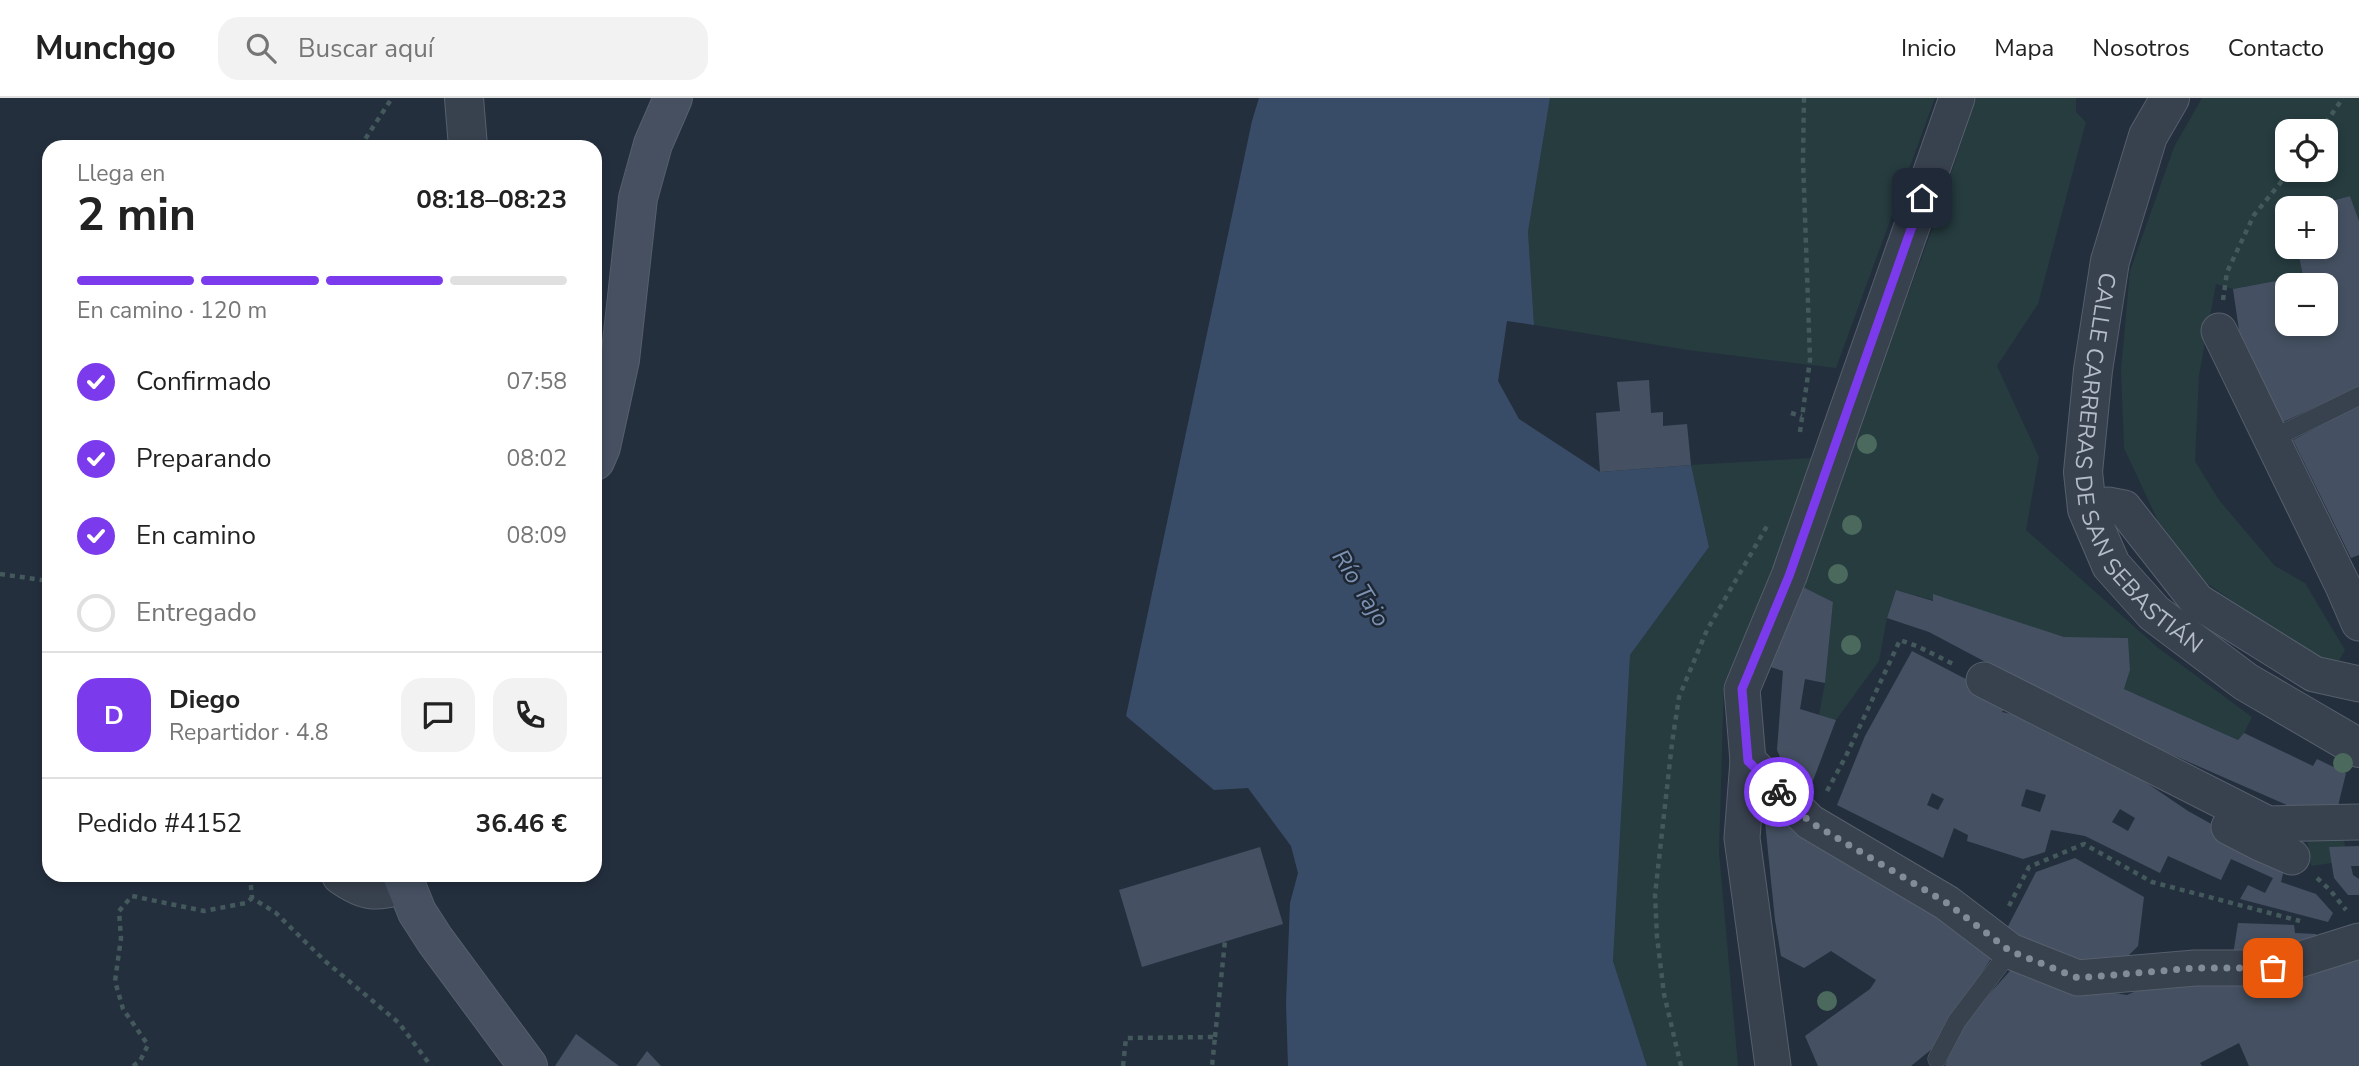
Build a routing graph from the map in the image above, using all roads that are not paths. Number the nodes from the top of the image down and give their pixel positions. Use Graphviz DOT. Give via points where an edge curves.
graph roads {
  1 [pos="464,98"];
  2 [pos="673,98"];
  3 [pos="1957,98"];
  4 [pos="2170,98"];
  5 [pos="467,140"];
  6 [pos="2219,331"];
  7 [pos="2359,396"];
  8 [pos="2272,439"];
  9 [pos="602,442"];
  10 [pos="2087,509"];
  11 [pos="2351,582"];
  12 [pos="2359,623"];
  13 [pos="1984,680"];
  14 [pos="2359,684"];
  15 [pos="2101,739"];
  16 [pos="2359,748"];
  17 [pos="1748,761"];
  18 [pos="2359,822"];
  19 [pos="2292,857"];
  20 [pos="351,882"];
  21 [pos="397,882"];
  22 [pos="404,882"];
  23 [pos="2355,929"];
  24 [pos="2001,945"];
  25 [pos="1937,1059"];
  26 [pos="527,1066"];
  27 [pos="1773,1066"];
  1 -- 5 [label="street"];
  2 -- 9 [label="main road" via="653,144 638,198 620,360"];
  3 -- 17 [label="street" via="1789,576 1742,689"];
  4 -- 10 [label="street, CALLE CARRERAS DE SAN SEBASTIÁN" via="2148,136 2110,261 2083,472"];
  6 -- 8 [label="street"];
  7 -- 8 [label="lane"];
  8 -- 11 [label="street"];
  10 -- 14 [label="street" via="2124,508 2197,601 2314,674"];
  10 -- 16 [label="street, CALLE CARRERAS DE SAN SEBASTIÁN" via="2111,565 2154,613 2246,682"];
  11 -- 12 [label="street"];
  13 -- 15 [label="street"];
  15 -- 18 [label="street" via="2268,824"];
  15 -- 19 [label="street" via="2109,754 2200,811"];
  17 -- 24 [label="street" via="1810,822 1947,903"];
  17 -- 27 [label="street" via="1742,838"];
  20 -- 21 [label="street" via="379,891"];
  22 -- 26 [label="main road" via="435,940"];
  23 -- 24 [label="street" via="2273,968 2195,968 2078,978"];
  24 -- 25 [label="lane"];
}
